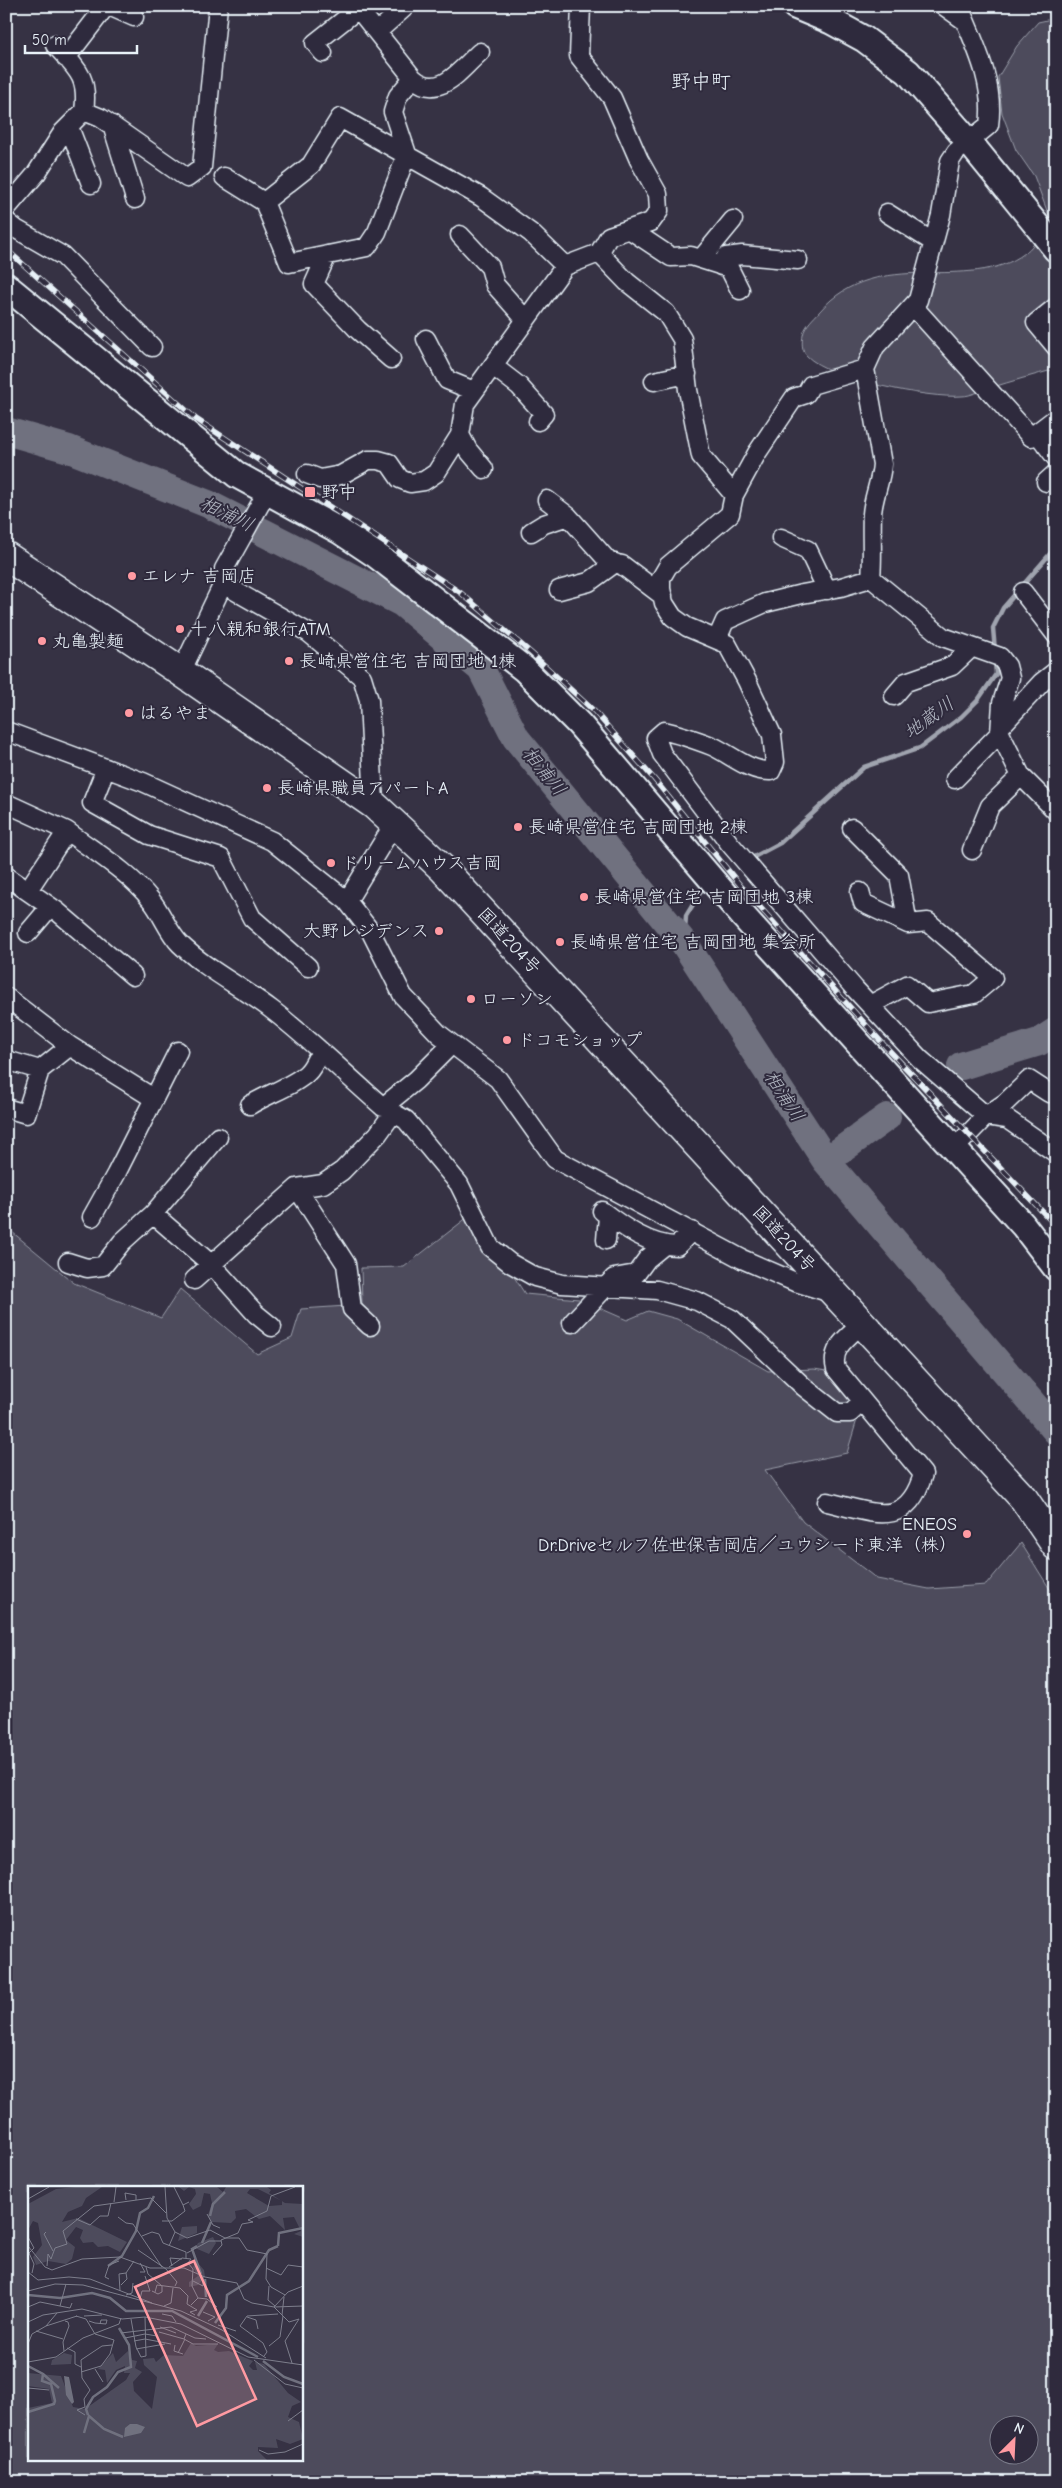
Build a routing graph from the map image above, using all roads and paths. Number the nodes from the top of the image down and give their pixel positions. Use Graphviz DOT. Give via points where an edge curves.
graph roads {
  1 [pos="108,6"];
  2 [pos="218,6"];
  3 [pos="581,6"];
  4 [pos="794,6"];
  5 [pos="944,6"];
  6 [pos="357,8"];
  7 [pos="404,8"];
  8 [pos="962,13"];
  9 [pos="134,17"];
  10 [pos="376,32"];
  11 [pos="323,52"];
  12 [pos="480,52"];
  13 [pos="413,78"];
  14 [pos="84,111"];
  15 [pos="112,125"];
  16 [pos="69,127"];
  17 [pos="970,142"];
  18 [pos="407,154"];
  19 [pos="224,177"];
  20 [pos="91,184"];
  21 [pos="136,199"];
  22 [pos="264,202"];
  23 [pos="6,209"];
  24 [pos="887,213"];
  25 [pos="733,220"];
  26 [pos="6,221"];
  27 [pos="629,229"];
  28 [pos="460,235"];
  29 [pos="934,242"];
  30 [pos="1056,249"];
  31 [pos="599,253"];
  32 [pos="328,255"];
  33 [pos="701,259"];
  34 [pos="798,260"];
  35 [pos="565,266"];
  36 [pos="721,266"];
  37 [pos="6,286"];
  38 [pos="740,290"];
  39 [pos="913,306"];
  40 [pos="1056,307"];
  41 [pos="526,320"];
  42 [pos="426,339"];
  43 [pos="152,347"];
  44 [pos="1056,347"];
  45 [pos="391,359"];
  46 [pos="493,366"];
  47 [pos="865,369"];
  48 [pos="687,374"];
  49 [pos="654,380"];
  50 [pos="474,391"];
  51 [pos="1056,418"];
  52 [pos="538,421"];
  53 [pos="1037,433"];
  54 [pos="460,435"];
  55 [pos="1056,458"];
  56 [pos="484,469"];
  57 [pos="307,474"];
  58 [pos="734,496"];
  59 [pos="547,500"];
  60 [pos="262,501"];
  61 [pos="568,516"];
  62 [pos="531,532"];
  63 [pos="781,538"];
  64 [pos="6,556"];
  65 [pos="614,563"];
  66 [pos="224,576"];
  67 [pos="871,578"];
  68 [pos="559,590"];
  69 [pos="827,590"];
  70 [pos="1023,592"];
  71 [pos="663,596"];
  72 [pos="1056,635"];
  73 [pos="717,639"];
  74 [pos="971,648"];
  75 [pos="1056,671"];
  76 [pos="181,672"];
  77 [pos="894,696"];
  78 [pos="1001,730"];
  79 [pos="6,731"];
  80 [pos="106,768"];
  81 [pos="1021,776"];
  82 [pos="955,779"];
  83 [pos="6,803"];
  84 [pos="374,804"];
  85 [pos="1056,811"];
  86 [pos="6,814"];
  87 [pos="394,824"];
  88 [pos="861,830"];
  89 [pos="60,833"];
  90 [pos="972,850"];
  91 [pos="6,875"];
  92 [pos="28,890"];
  93 [pos="860,892"];
  94 [pos="347,901"];
  95 [pos="50,906"];
  96 [pos="908,924"];
  97 [pos="28,933"];
  98 [pos="308,967"];
  99 [pos="134,976"];
  100 [pos="6,997"];
  101 [pos="870,1005"];
  102 [pos="452,1044"];
  103 [pos="70,1046"];
  104 [pos="178,1051"];
  105 [pos="320,1052"];
  106 [pos="6,1060"];
  107 [pos="40,1070"];
  108 [pos="1045,1085"];
  109 [pos="153,1098"];
  110 [pos="250,1105"];
  111 [pos="6,1108"];
  112 [pos="388,1110"];
  113 [pos="986,1116"];
  114 [pos="218,1137"];
  115 [pos="954,1149"];
  116 [pos="1056,1153"];
  117 [pos="296,1188"];
  118 [pos="153,1214"];
  119 [pos="92,1217"];
  120 [pos="692,1231"];
  121 [pos="606,1240"];
  122 [pos="663,1246"];
  123 [pos="68,1262"];
  124 [pos="212,1265"];
  125 [pos="1056,1268"];
  126 [pos="194,1280"];
  127 [pos="607,1286"];
  128 [pos="834,1294"];
  129 [pos="572,1322"];
  130 [pos="862,1324"];
  131 [pos="370,1326"];
  132 [pos="272,1327"];
  133 [pos="862,1402"];
  134 [pos="827,1502"];
  135 [pos="1056,1546"];
  1 -- 9 [label="street"];
  1 -- 14 [label="street" via="61,51 79,72 87,92"];
  2 -- 15 [label="street" via="202,167 187,178"];
  3 -- 27 [label="street" via="579,56 612,98 658,194 659,211 651,222"];
  4 -- 17 [label="street" via="864,39 908,72"];
  5 -- 8 [label="street"];
  6 -- 10 [label="street"];
  6 -- 11 [label="street" via="315,43"];
  7 -- 10 [label="street"];
  8 -- 17 [label="street" via="985,72 991,107 989,125"];
  10 -- 13 [label="street"];
  12 -- 13 [label="street" via="444,84 432,88 422,86"];
  13 -- 18 [label="street" via="398,96 393,112"];
  14 -- 15 [label="street"];
  14 -- 16 [label="street"];
  15 -- 21 [label="street"];
  16 -- 20 [label="street"];
  16 -- 23 [label="street"];
  17 -- 29 [label="street" via="950,161"];
  17 -- 30 [label="street"];
  18 -- 22 [label="street" via="340,118 311,165"];
  18 -- 32 [label="street" via="377,232 367,247"];
  18 -- 35 [label="street" via="495,207 531,233"];
  19 -- 22 [label="street"];
  22 -- 32 [label="street" via="288,263"];
  24 -- 29 [label="street"];
  25 -- 33 [label="street"];
  26 -- 43 [label="street" via="63,256"];
  27 -- 31 [label="street" via="609,236"];
  27 -- 33 [label="street" via="671,257"];
  28 -- 41 [label="street" via="471,254 490,267 494,285"];
  29 -- 39 [label="street" via="918,300"];
  31 -- 35 [label="street"];
  31 -- 48 [label="street" via="670,318 682,338"];
  32 -- 45 [label="street" via="314,284"];
  33 -- 36 [label="street"];
  34 -- 36 [label="street" via="726,256"];
  35 -- 41 [label="street"];
  36 -- 38 [label="street" via="729,268"];
  37 -- 60 [label="street" via="237,475"];
  39 -- 47 [label="street" via="875,347"];
  39 -- 53 [label="street" via="1001,415 1031,437"];
  40 -- 44 [label="street" via="1036,324"];
  41 -- 46 [label="street"];
  42 -- 50 [label="street" via="447,380"];
  46 -- 50 [label="street"];
  46 -- 52 [label="street" via="519,386 544,414"];
  47 -- 58 [label="street" via="811,385 806,394 794,398 757,453"];
  47 -- 67 [label="street" via="882,464 872,513"];
  48 -- 49 [label="street"];
  48 -- 58 [label="street" via="701,456"];
  50 -- 54 [label="street" via="465,404"];
  51 -- 53 [label="street"];
  53 -- 55 [label="street"];
  54 -- 56 [label="street"];
  54 -- 57 [label="street" via="436,473 424,481 410,483 400,479 388,464 378,460 368,460 342,475 320,479"];
  58 -- 71 [label="street" via="730,514 668,566 661,578"];
  59 -- 61 [label="street"];
  60 -- 66 [label="street"];
  60 -- 115 [label="street" via="340,531 524,669 579,724 743,916"];
  61 -- 62 [label="street"];
  61 -- 65 [label="street" via="609,562"];
  63 -- 69 [label="street" via="808,550"];
  64 -- 76 [label="highway, 国道204号"];
  65 -- 68 [label="street" via="589,582"];
  65 -- 71 [label="street" via="622,565"];
  66 -- 76 [label="street"];
  66 -- 84 [label="street" via="309,633 362,677 369,700"];
  67 -- 69 [label="street"];
  67 -- 74 [label="street" via="943,637"];
  69 -- 73 [label="street" via="764,603 725,621"];
  70 -- 72 [label="street"];
  71 -- 73 [label="street" via="672,616 687,628"];
  73 -- 101 [label="street" via="727,644 772,735 775,762 771,771 758,771 712,746 664,731 656,738 662,754 730,844"];
  74 -- 77 [label="street" via="952,666 906,682"];
  74 -- 78 [label="street" via="1000,657 1007,666 1010,678 1002,703"];
  75 -- 78 [label="street" via="1042,682"];
  76 -- 84 [label="highway, 国道204号"];
  78 -- 81 [label="street"];
  78 -- 82 [label="street"];
  79 -- 80 [label="street"];
  80 -- 94 [label="street" via="272,842"];
  80 -- 98 [label="street" via="92,803 149,835 221,858 252,918"];
  81 -- 85 [label="street"];
  81 -- 90 [label="street" via="990,806"];
  83 -- 89 [label="street" via="29,807"];
  84 -- 87 [label="highway, 国道204号"];
  86 -- 89 [label="street"];
  87 -- 94 [label="street"];
  87 -- 128 [label="highway, 国道204号" via="443,869"];
  88 -- 96 [label="street" via="899,875"];
  89 -- 92 [label="street"];
  89 -- 105 [label="street" via="126,872 152,901 178,942 273,1012"];
  91 -- 92 [label="street"];
  92 -- 95 [label="street"];
  93 -- 96 [label="street" via="863,903"];
  94 -- 102 [label="street" via="371,932 403,996"];
  95 -- 97 [label="street"];
  95 -- 99 [label="street"];
  96 -- 101 [label="street" via="928,922 997,978 974,994 928,1003 907,985"];
  100 -- 103 [label="street"];
  101 -- 113 [label="street" via="920,1059"];
  102 -- 112 [label="street"];
  102 -- 120 [label="street" via="498,1079 555,1159"];
  103 -- 107 [label="street"];
  103 -- 109 [label="street"];
  104 -- 109 [label="street"];
  105 -- 110 [label="street" via="309,1072 300,1080"];
  105 -- 112 [label="street"];
  106 -- 107 [label="street"];
  107 -- 111 [label="street" via="26,1114"];
  108 -- 113 [label="street" via="1029,1080"];
  109 -- 119 [label="street"];
  112 -- 117 [label="street" via="378,1134 342,1171 323,1184"];
  112 -- 127 [label="street" via="406,1120 459,1184 490,1247 535,1277 562,1284"];
  113 -- 115 [label="street"];
  113 -- 116 [label="street" via="1007,1119"];
  114 -- 118 [label="street"];
  115 -- 125 [label="street" via="1024,1225"];
  117 -- 124 [label="street"];
  117 -- 131 [label="street" via="346,1264 352,1309"];
  118 -- 123 [label="street" via="122,1242 103,1266 87,1268"];
  118 -- 124 [label="street"];
  120 -- 122 [label="street" via="677,1246"];
  120 -- 128 [label="street" via="778,1275"];
  121 -- 122 [label="street" via="605,1214"];
  122 -- 127 [label="street" via="636,1274 614,1278"];
  124 -- 126 [label="street"];
  124 -- 132 [label="street"];
  127 -- 129 [label="street"];
  127 -- 133 [label="street" via="657,1290 697,1301 732,1319 804,1387 838,1413 850,1413"];
  128 -- 130 [label="highway, 国道204号"];
  130 -- 133 [label="street" via="836,1349 833,1360 836,1369"];
  130 -- 135 [label="highway, 国道204号" via="1024,1499"];
  133 -- 134 [label="street" via="923,1474 918,1492 906,1508 885,1514"];
}
